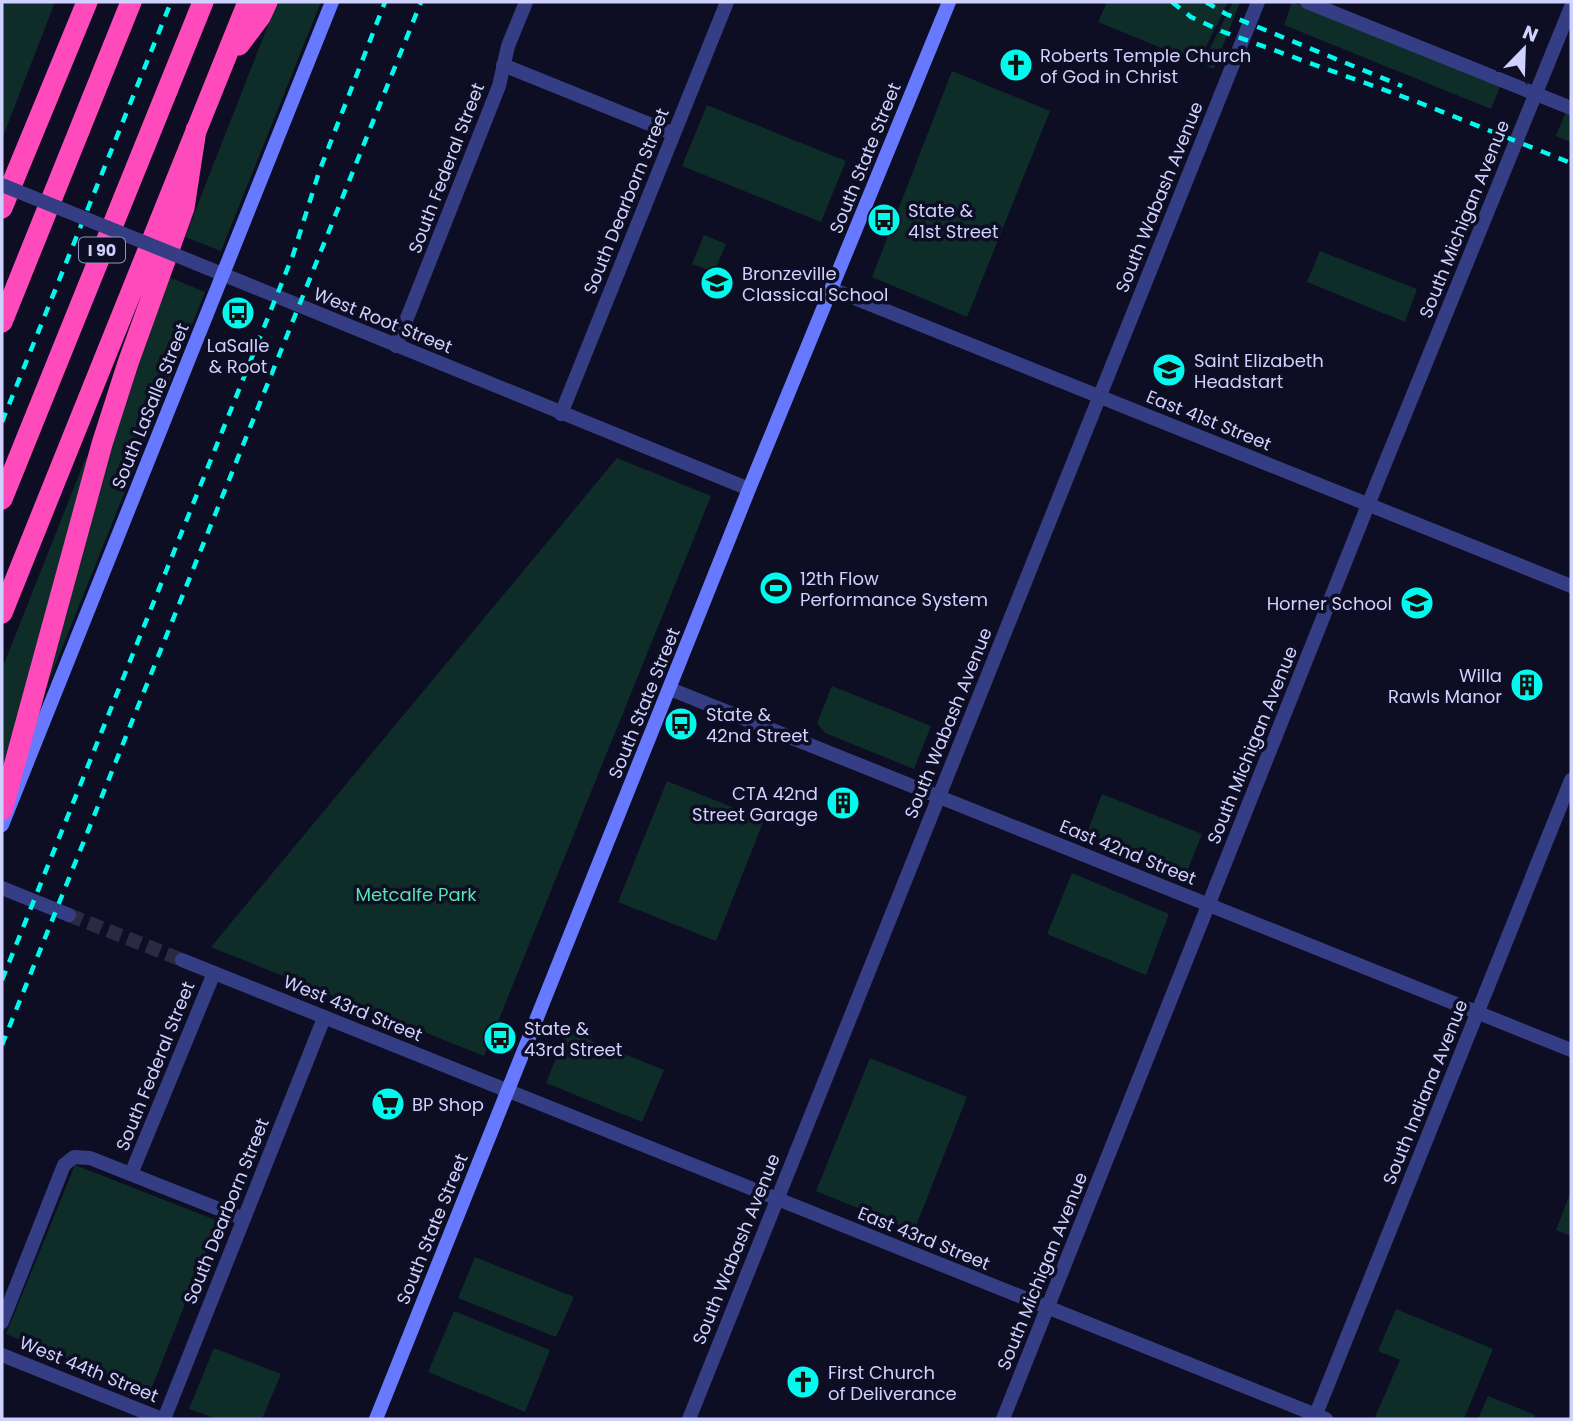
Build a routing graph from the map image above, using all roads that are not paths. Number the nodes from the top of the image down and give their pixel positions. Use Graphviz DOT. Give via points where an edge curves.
graph roads {
  1 [pos="87,2"];
  2 [pos="131,2"];
  3 [pos="203,2"];
  4 [pos="248,2"];
  5 [pos="267,2"];
  6 [pos="332,2"];
  7 [pos="526,2"];
  8 [pos="727,2"];
  9 [pos="950,2"];
  10 [pos="1258,2"];
  11 [pos="1307,2"];
  12 [pos="1571,7"];
  13 [pos="503,65"];
  14 [pos="221,69"];
  15 [pos="1536,94"];
  16 [pos="1571,108"];
  17 [pos="196,130"];
  18 [pos="674,134"];
  19 [pos="3,197"];
  20 [pos="223,275"];
  21 [pos="832,289"];
  22 [pos="2,322"];
  23 [pos="396,346"];
  24 [pos="1100,397"];
  25 [pos="561,414"];
  26 [pos="750,489"];
  27 [pos="2,499"];
  28 [pos="1368,505"];
  29 [pos="1571,586"];
  30 [pos="2,613"];
  31 [pos="670,689"];
  32 [pos="1571,780"];
  33 [pos="939,796"];
  34 [pos="2,810"];
  35 [pos="2,825"];
  36 [pos="2,888"];
  37 [pos="1209,905"];
  38 [pos="69,915"];
  39 [pos="182,960"];
  40 [pos="214,973"];
  41 [pos="1478,1012"];
  42 [pos="324,1018"];
  43 [pos="1571,1050"];
  44 [pos="508,1092"];
  45 [pos="131,1174"];
  46 [pos="777,1199"];
  47 [pos="244,1219"];
  48 [pos="1048,1308"];
  49 [pos="2,1322"];
  50 [pos="2,1355"];
  51 [pos="1319,1418"];
  52 [pos="163,1419"];
  53 [pos="376,1419"];
  54 [pos="688,1419"];
  55 [pos="1003,1419"];
  1 -- 19 [label="highway"];
  2 -- 22 [label="highway"];
  3 -- 27 [label="highway, I 90"];
  4 -- 14 [label="highway, I 90"];
  5 -- 14 [label="highway"];
  6 -- 20 [label="main road, South LaSalle Street"];
  7 -- 13 [label="street, South Federal Street"];
  8 -- 18 [label="street, South Dearborn Street"];
  9 -- 21 [label="main road, South State Street"];
  10 -- 24 [label="street, South Wabash Avenue"];
  11 -- 15 [label="street"];
  12 -- 15 [label="street, South Michigan Avenue"];
  13 -- 18 [label="street"];
  13 -- 23 [label="street, South Federal Street" via="499,86"];
  14 -- 17 [label="highway, I 90"];
  15 -- 16 [label="street"];
  15 -- 28 [label="street, South Michigan Avenue"];
  17 -- 30 [label="highway, I 90"];
  17 -- 34 [label="highway" via="184,208 102,444"];
  18 -- 25 [label="street, South Dearborn Street"];
  19 -- 20 [label="street, West Root Street, bridge"];
  20 -- 23 [label="street, West Root Street"];
  20 -- 35 [label="main road, South LaSalle Street"];
  21 -- 24 [label="street, East 41st Street"];
  21 -- 26 [label="main road, South State Street"];
  23 -- 25 [label="street, West Root Street"];
  24 -- 28 [label="street, East 41st Street"];
  24 -- 33 [label="street, South Wabash Avenue"];
  25 -- 26 [label="street, West Root Street"];
  26 -- 31 [label="main road, South State Street"];
  28 -- 29 [label="street, East 41st Street"];
  28 -- 37 [label="street, South Michigan Avenue"];
  31 -- 33 [label="street, East 42nd Street"];
  31 -- 44 [label="main road, South State Street"];
  32 -- 41 [label="street, South Indiana Avenue"];
  33 -- 37 [label="street, East 42nd Street"];
  33 -- 46 [label="street, South Wabash Avenue"];
  36 -- 38 [label="street"];
  37 -- 41 [label="street, East 42nd Street"];
  37 -- 48 [label="street, South Michigan Avenue"];
  39 -- 40 [label="street, West 43rd Street"];
  40 -- 42 [label="street, West 43rd Street"];
  40 -- 45 [label="street, South Federal Street"];
  41 -- 43 [label="street, East 42nd Street"];
  41 -- 51 [label="street, South Indiana Avenue"];
  42 -- 44 [label="street, West 43rd Street"];
  42 -- 47 [label="street, South Dearborn Street"];
  44 -- 46 [label="street, East 43rd Street"];
  44 -- 53 [label="main road, South State Street"];
  45 -- 47 [label="street"];
  45 -- 49 [label="street" via="90,1158 74,1157 64,1165"];
  46 -- 48 [label="street, East 43rd Street"];
  46 -- 54 [label="street, South Wabash Avenue"];
  47 -- 52 [label="street, South Dearborn Street"];
  48 -- 51 [label="street, East 43rd Street"];
  48 -- 55 [label="street, South Michigan Avenue"];
  50 -- 52 [label="street, West 44th Street"];
}
